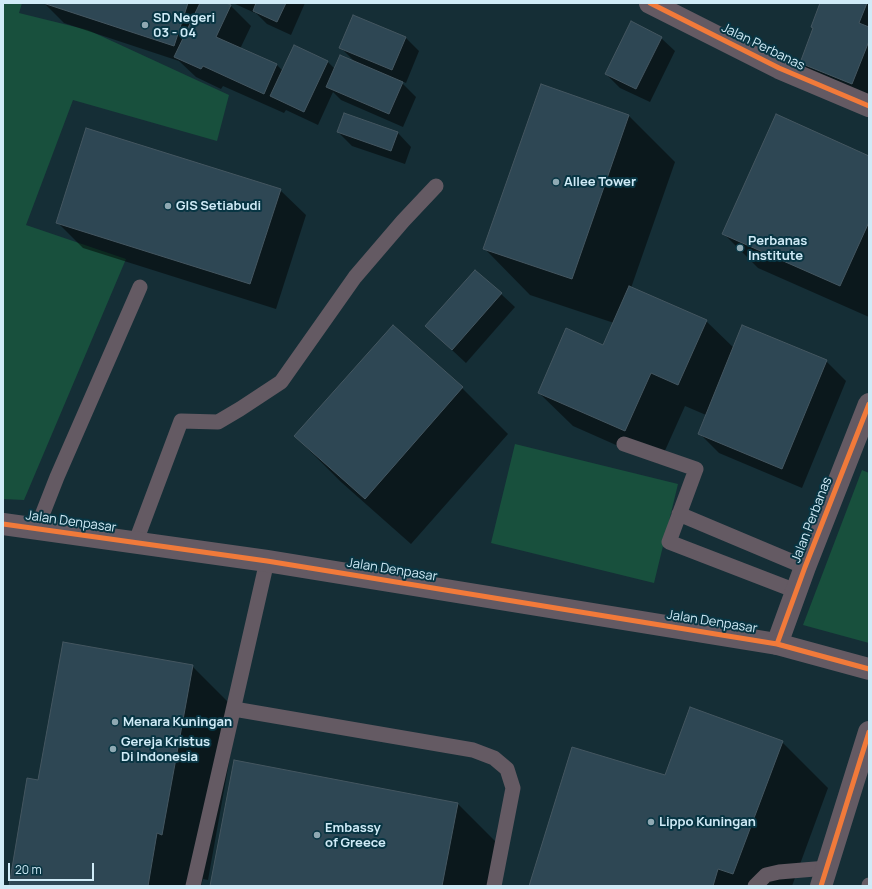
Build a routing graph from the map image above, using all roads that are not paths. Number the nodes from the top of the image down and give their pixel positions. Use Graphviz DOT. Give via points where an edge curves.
graph roads {
  1 [pos="650,3"];
  2 [pos="869,106"];
  3 [pos="436,186"];
  4 [pos="140,287"];
  5 [pos="869,404"];
  6 [pos="624,444"];
  7 [pos="679,514"];
  8 [pos="3,524"];
  9 [pos="37,528"];
  10 [pos="136,542"];
  11 [pos="267,561"];
  12 [pos="805,566"];
  13 [pos="796,591"];
  14 [pos="777,644"];
  15 [pos="869,669"];
  16 [pos="234,709"];
  17 [pos="869,732"];
  18 [pos="824,877"];
  19 [pos="193,886"];
  20 [pos="494,886"];
  21 [pos="755,886"];
  1 -- 2 [label="street, Jalan Perbanas" via="779,68"];
  3 -- 10 [label="lane" via="403,220 355,277 281,382 218,422 181,422"];
  4 -- 9 [label="lane"];
  5 -- 12 [label="street, Jalan Perbanas"];
  6 -- 7 [label="lane" via="696,469"];
  7 -- 12 [label="lane"];
  7 -- 13 [label="lane" via="669,542"];
  8 -- 9 [label="street, Jalan Denpasar"];
  9 -- 10 [label="street, Jalan Denpasar"];
  10 -- 11 [label="street, Jalan Denpasar"];
  11 -- 14 [label="street, Jalan Denpasar"];
  11 -- 16 [label="lane"];
  12 -- 13 [label="street, Jalan Perbanas"];
  13 -- 14 [label="street, Jalan Perbanas"];
  14 -- 15 [label="street, Jalan Denpasar"];
  16 -- 19 [label="lane"];
  16 -- 20 [label="lane" via="473,750 494,758 507,769 513,788"];
  17 -- 18 [label="street"];
  18 -- 21 [label="lane" via="779,872 766,875"];
}
